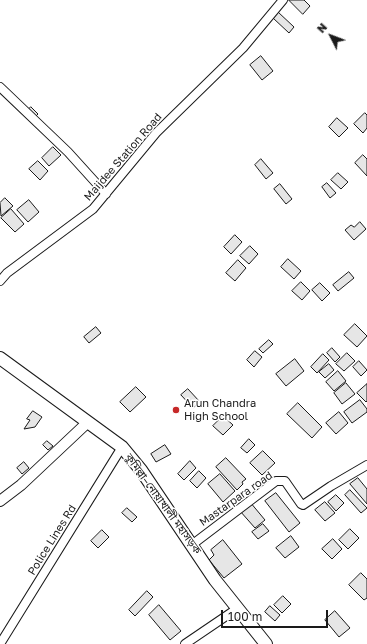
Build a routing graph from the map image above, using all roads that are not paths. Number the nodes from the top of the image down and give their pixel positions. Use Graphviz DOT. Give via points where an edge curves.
graph roads {
  1 [pos="283,0"];
  2 [pos="0,87"];
  3 [pos="106,194"];
  4 [pos="0,281"];
  5 [pos="0,358"];
  6 [pos="88,422"];
  7 [pos="122,447"];
  8 [pos="367,465"];
  9 [pos="0,501"];
  10 [pos="193,544"];
  11 [pos="238,608"];
  12 [pos="0,644"];
  13 [pos="185,644"];
  14 [pos="266,644"];
  1 -- 3 [label="street, Maijdee Station Road" via="243,48 156,133"];
  2 -- 3 [label="street" via="68,152"];
  3 -- 4 [label="street, Maijdee Station Road" via="93,209 7,273"];
  5 -- 6 [label="highway, কুমিল্লা–নোয়াখালী মহাসড়ক"];
  6 -- 7 [label="highway, কুমিল্লা–নোয়াখালী মহাসড়ক"];
  6 -- 9 [label="main road" via="21,485"];
  7 -- 10 [label="highway, কুমিল্লা–নোয়াখালী মহাসড়ক"];
  7 -- 12 [label="street, Police Lines Rd"];
  8 -- 10 [label="street, Mastarpara road" via="303,505 285,481 276,481"];
  10 -- 11 [label="highway, কুমিল্লা–নোয়াখালী মহাসড়ক"];
  11 -- 13 [label="street"];
  11 -- 14 [label="highway, কুমিল্লা–নোয়াখালী মহাসড়ক"];
}
